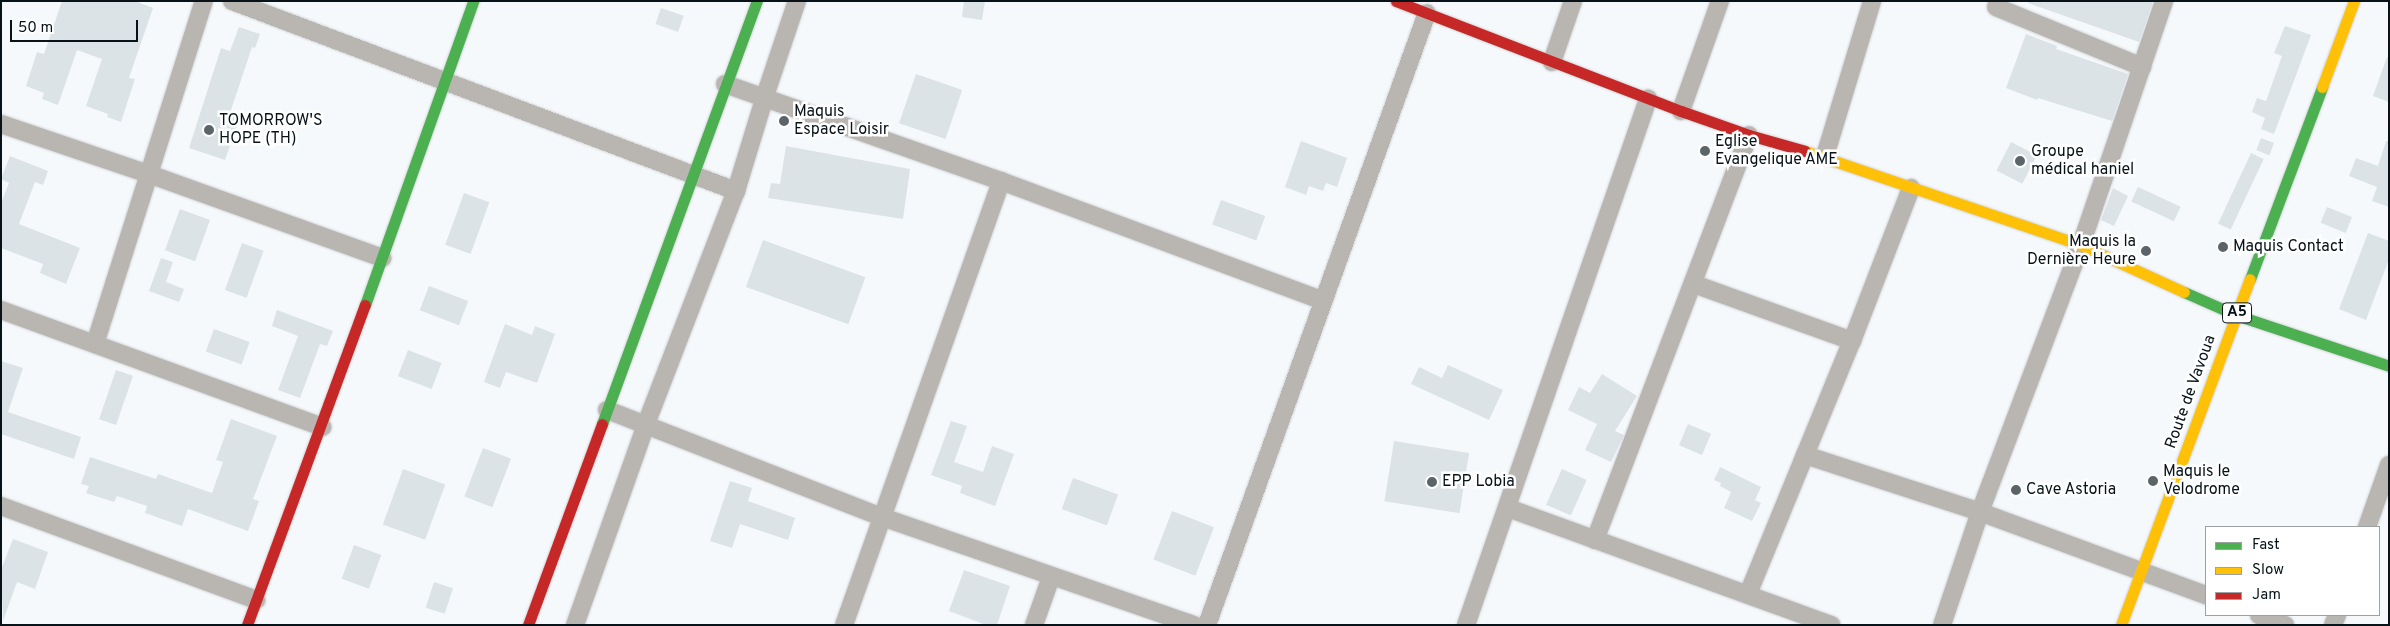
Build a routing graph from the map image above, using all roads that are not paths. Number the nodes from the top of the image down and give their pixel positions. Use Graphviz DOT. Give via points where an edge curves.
graph roads {
  1 [pos="204,1"];
  2 [pos="232,1"];
  3 [pos="473,1"];
  4 [pos="757,1"];
  5 [pos="797,1"];
  6 [pos="1396,1"];
  7 [pos="1573,1"];
  8 [pos="1720,1"];
  9 [pos="1872,1"];
  10 [pos="2164,1"];
  11 [pos="2354,1"];
  12 [pos="1996,7"];
  13 [pos="1427,13"];
  14 [pos="1552,62"];
  15 [pos="2142,67"];
  16 [pos="446,81"];
  17 [pos="725,84"];
  18 [pos="765,96"];
  19 [pos="1648,99"];
  20 [pos="1681,111"];
  21 [pos="1,124"];
  22 [pos="1749,135"];
  23 [pos="1824,156"];
  24 [pos="149,174"];
  25 [pos="692,175"];
  26 [pos="1001,181"];
  27 [pos="1911,188"];
  28 [pos="736,191"];
  29 [pos="2081,245"];
  30 [pos="382,258"];
  31 [pos="1694,284"];
  32 [pos="1323,301"];
  33 [pos="1,310"];
  34 [pos="2236,315"];
  35 [pos="1852,341"];
  36 [pos="95,344"];
  37 [pos="2389,366"];
  38 [pos="607,410"];
  39 [pos="646,424"];
  40 [pos="322,426"];
  41 [pos="1804,455"];
  42 [pos="2388,472"];
  43 [pos="1,506"];
  44 [pos="1508,508"];
  45 [pos="1980,512"];
  46 [pos="882,517"];
  47 [pos="2367,526"];
  48 [pos="1595,540"];
  49 [pos="2142,570"];
  50 [pos="1051,577"];
  51 [pos="1748,594"];
  52 [pos="2205,595"];
  53 [pos="256,600"];
  54 [pos="2262,616"];
  55 [pos="247,625"];
  56 [pos="528,625"];
  57 [pos="575,625"];
  58 [pos="844,625"];
  59 [pos="1034,625"];
  60 [pos="1194,625"];
  61 [pos="1208,625"];
  62 [pos="1466,625"];
  63 [pos="1832,625"];
  64 [pos="1942,625"];
  65 [pos="2121,625"];
  66 [pos="2285,625"];
  1 -- 24 [label="street"];
  2 -- 16 [label="street"];
  3 -- 16 [label="street"];
  4 -- 17 [label="street"];
  5 -- 18 [label="street"];
  6 -- 13 [label="street"];
  7 -- 14 [label="street"];
  8 -- 20 [label="street"];
  9 -- 23 [label="street"];
  10 -- 15 [label="street"];
  11 -- 34 [label="street, Route de Vavoua / A5"];
  12 -- 15 [label="street"];
  13 -- 14 [label="street"];
  13 -- 32 [label="street"];
  14 -- 19 [label="street"];
  15 -- 29 [label="street"];
  16 -- 25 [label="street"];
  16 -- 30 [label="street"];
  17 -- 18 [label="street"];
  17 -- 25 [label="street"];
  18 -- 26 [label="street"];
  18 -- 28 [label="street"];
  19 -- 20 [label="street"];
  19 -- 44 [label="street"];
  20 -- 22 [label="street"];
  21 -- 24 [label="street"];
  22 -- 23 [label="street"];
  22 -- 31 [label="street"];
  23 -- 27 [label="street"];
  24 -- 30 [label="street"];
  24 -- 36 [label="street"];
  25 -- 28 [label="street"];
  25 -- 38 [label="street"];
  26 -- 32 [label="street"];
  26 -- 46 [label="street"];
  27 -- 29 [label="street"];
  27 -- 35 [label="street"];
  28 -- 39 [label="street"];
  29 -- 34 [label="street"];
  29 -- 45 [label="street"];
  30 -- 40 [label="street"];
  31 -- 35 [label="street"];
  31 -- 48 [label="street"];
  32 -- 61 [label="street"];
  33 -- 36 [label="street"];
  34 -- 37 [label="street"];
  34 -- 49 [label="street, Route de Vavoua / A5"];
  35 -- 41 [label="street"];
  36 -- 40 [label="street"];
  38 -- 39 [label="street"];
  38 -- 56 [label="street"];
  39 -- 46 [label="street"];
  39 -- 57 [label="street"];
  40 -- 53 [label="street"];
  41 -- 45 [label="street"];
  41 -- 51 [label="street"];
  42 -- 47 [label="street"];
  43 -- 53 [label="street"];
  44 -- 48 [label="street"];
  44 -- 62 [label="street"];
  45 -- 49 [label="street"];
  45 -- 64 [label="street"];
  46 -- 50 [label="street"];
  46 -- 58 [label="street"];
  48 -- 51 [label="street"];
  49 -- 52 [label="street"];
  49 -- 65 [label="street, Route de Vavoua / A5"];
  50 -- 59 [label="street"];
  50 -- 60 [label="street"];
  51 -- 63 [label="street"];
  53 -- 55 [label="street"];
  54 -- 66 [label="street"];
}
